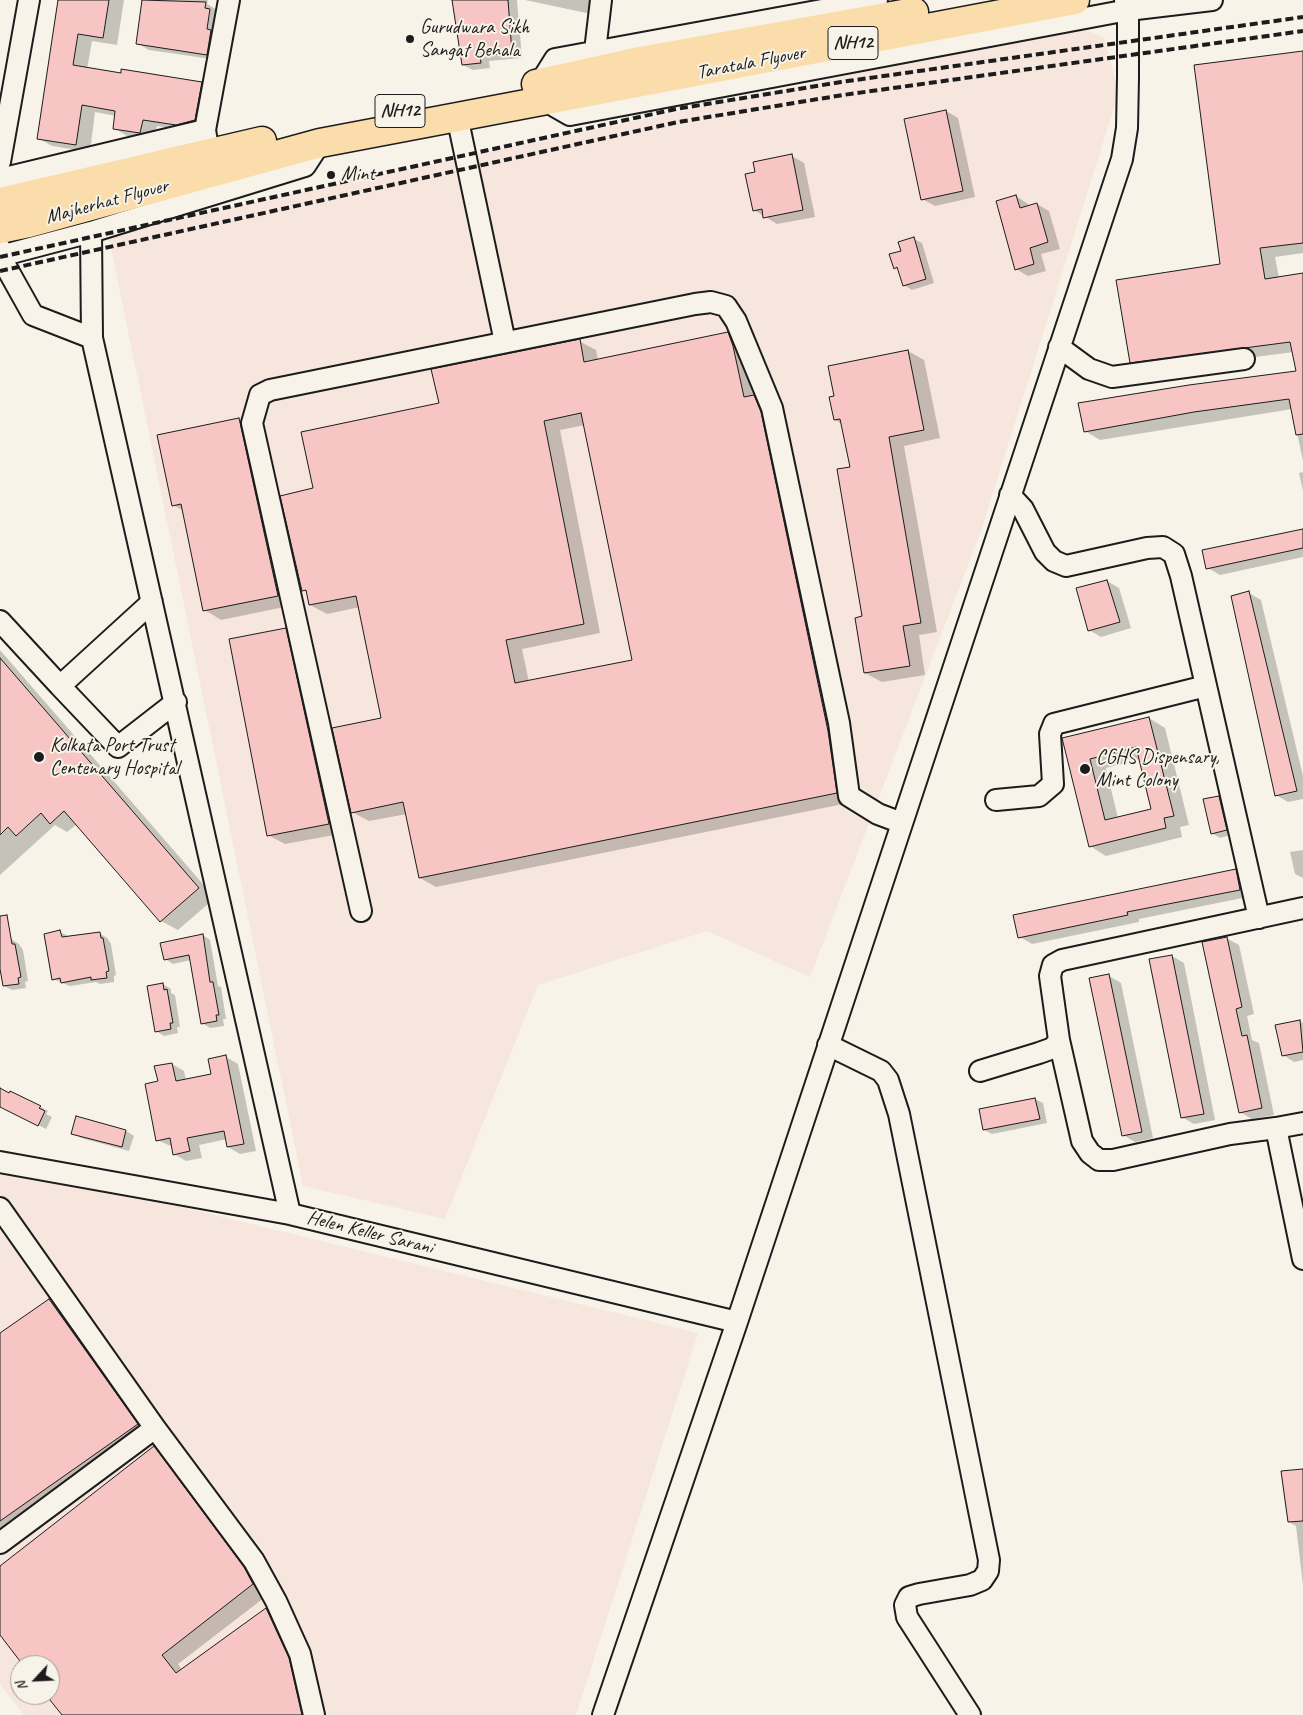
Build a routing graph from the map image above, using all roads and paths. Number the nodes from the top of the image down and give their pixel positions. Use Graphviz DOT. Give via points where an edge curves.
graph roads {
  1 [pos="29,0"];
  2 [pos="228,0"];
  3 [pos="601,0"];
  4 [pos="877,0"];
  5 [pos="980,0"];
  6 [pos="1075,0"];
  7 [pos="1212,0"];
  8 [pos="1126,5"];
  9 [pos="595,51"];
  10 [pos="636,74"];
  11 [pos="542,91"];
  12 [pos="457,116"];
  13 [pos="320,143"];
  14 [pos="209,152"];
  15 [pos="0,162"];
  16 [pos="0,179"];
  17 [pos="11,200"];
  18 [pos="0,229"];
  19 [pos="91,232"];
  20 [pos="0,248"];
  21 [pos="0,256"];
  22 [pos="92,338"];
  23 [pos="505,342"];
  24 [pos="1059,347"];
  25 [pos="1244,359"];
  26 [pos="1010,495"];
  27 [pos="152,602"];
  28 [pos="0,621"];
  29 [pos="60,686"];
  30 [pos="1206,686"];
  31 [pos="176,702"];
  32 [pos="996,800"];
  33 [pos="902,824"];
  34 [pos="1303,908"];
  35 [pos="361,911"];
  36 [pos="1259,918"];
  37 [pos="1059,1040"];
  38 [pos="828,1045"];
  39 [pos="980,1071"];
  40 [pos="1303,1122"];
  41 [pos="1276,1128"];
  42 [pos="0,1162"];
  43 [pos="0,1208"];
  44 [pos="290,1214"];
  45 [pos="1303,1259"];
  46 [pos="737,1322"];
  47 [pos="155,1428"];
  48 [pos="0,1543"];
  49 [pos="314,1715"];
  50 [pos="603,1715"];
  51 [pos="970,1715"];
  1 -- 15 [label="street"];
  2 -- 14 [label="street"];
  3 -- 9 [label="street"];
  4 -- 9 [label="street"];
  5 -- 10 [label="highway, Taratala Flyover / NH12"];
  6 -- 10 [label="highway, Taratala Flyover / NH12"];
  7 -- 8 [label="street"];
  8 -- 11 [label="street" via="570,115"];
  8 -- 24 [label="street" via="1127,120 1122,159"];
  9 -- 11 [label="street" via="555,59"];
  10 -- 11 [label="highway, Taratala Flyover / NH12"];
  11 -- 12 [label="highway, NH12"];
  11 -- 14 [label="highway, NH12" via="330,125"];
  12 -- 13 [label="highway, NH12"];
  12 -- 23 [label="street"];
  13 -- 14 [label="highway, NH12"];
  13 -- 19 [label="street" via="305,166"];
  14 -- 16 [label="street"];
  14 -- 17 [label="highway, Majherhat Flyover / NH12"];
  14 -- 18 [label="highway, Majherhat Flyover / NH12" via="29,224"];
  19 -- 21 [label="street"];
  19 -- 22 [label="street"];
  20 -- 21 [label="street"];
  21 -- 22 [label="street" via="33,315"];
  22 -- 27 [label="street"];
  23 -- 33 [label="street" via="695,304 711,302 726,306 736,321 772,408 839,723 849,796"];
  23 -- 35 [label="street" via="270,390 260,395 256,406 252,423"];
  24 -- 25 [label="street" via="1090,369 1112,376"];
  24 -- 26 [label="street"];
  26 -- 30 [label="street" via="1045,552 1066,566 1147,548 1163,547 1174,554"];
  26 -- 33 [label="street"];
  27 -- 29 [label="street"];
  27 -- 31 [label="street"];
  28 -- 29 [label="street"];
  29 -- 31 [label="street" via="118,747"];
  30 -- 32 [label="street" via="1054,724 1050,734 1053,784 1039,796"];
  30 -- 36 [label="street"];
  31 -- 44 [label="street"];
  33 -- 38 [label="street"];
  34 -- 36 [label="street"];
  36 -- 37 [label="street" via="1062,960 1052,965 1050,976"];
  37 -- 39 [label="street" via="1053,1048 1039,1054"];
  37 -- 41 [label="street" via="1082,1141 1099,1160"];
  38 -- 46 [label="street"];
  38 -- 51 [label="street" via="881,1071 888,1080 899,1114 989,1560 988,1571 982,1580 919,1594 910,1597 905,1605 907,1617"];
  40 -- 41 [label="street"];
  41 -- 45 [label="street"];
  42 -- 44 [label="street, Helen Keller Sarani"];
  43 -- 47 [label="street"];
  44 -- 46 [label="street, Helen Keller Sarani"];
  46 -- 50 [label="street"];
  47 -- 48 [label="street"];
  47 -- 49 [label="street" via="254,1561 300,1654"];
}
